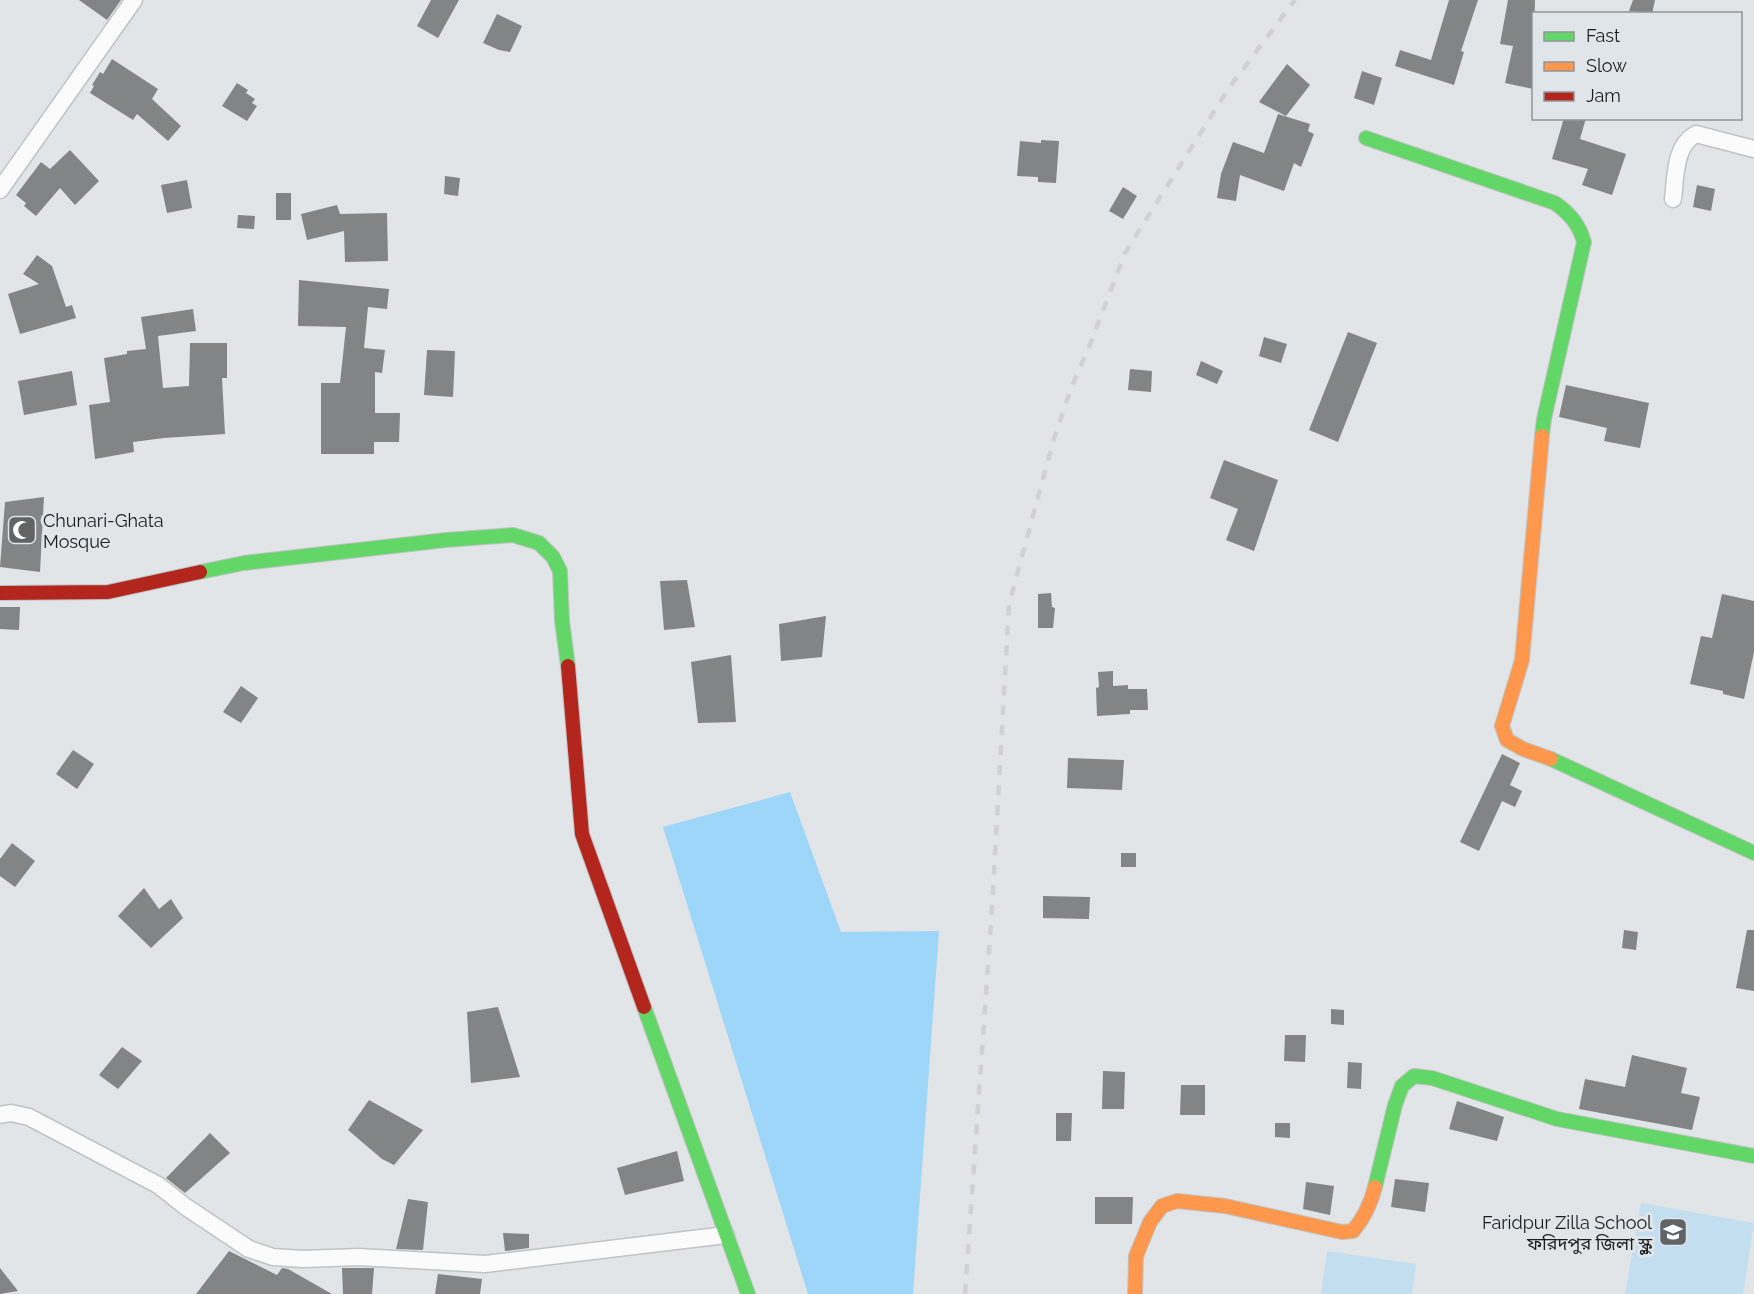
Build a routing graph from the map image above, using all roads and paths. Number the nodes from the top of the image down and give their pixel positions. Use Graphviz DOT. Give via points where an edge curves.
graph roads {
  1 [pos="134,0"];
  2 [pos="1366,138"];
  3 [pos="1754,149"];
  4 [pos="0,190"];
  5 [pos="1673,199"];
  6 [pos="0,593"];
  7 [pos="1754,853"];
  8 [pos="0,1115"];
  9 [pos="1754,1156"];
  10 [pos="726,1235"];
  11 [pos="748,1294"];
  12 [pos="1135,1294"];
  1 -- 4 [label="street"];
  2 -- 7 [label="street" via="1555,203 1581,227 1584,242 1544,419 1522,660 1502,726 1507,740"];
  3 -- 5 [label="street" via="1696,134 1689,138 1680,149"];
  6 -- 10 [label="street" via="108,592 244,563 446,540 513,535 539,543 560,571 582,834"];
  8 -- 10 [label="street" via="29,1117 158,1185 249,1249 273,1257 485,1264"];
  9 -- 12 [label="street" via="1557,1119 1432,1078 1414,1076 1402,1086 1372,1200 1353,1231 1342,1232 1225,1206 1177,1201 1162,1206 1150,1222 1136,1256"];
  10 -- 11 [label="street"];
}
